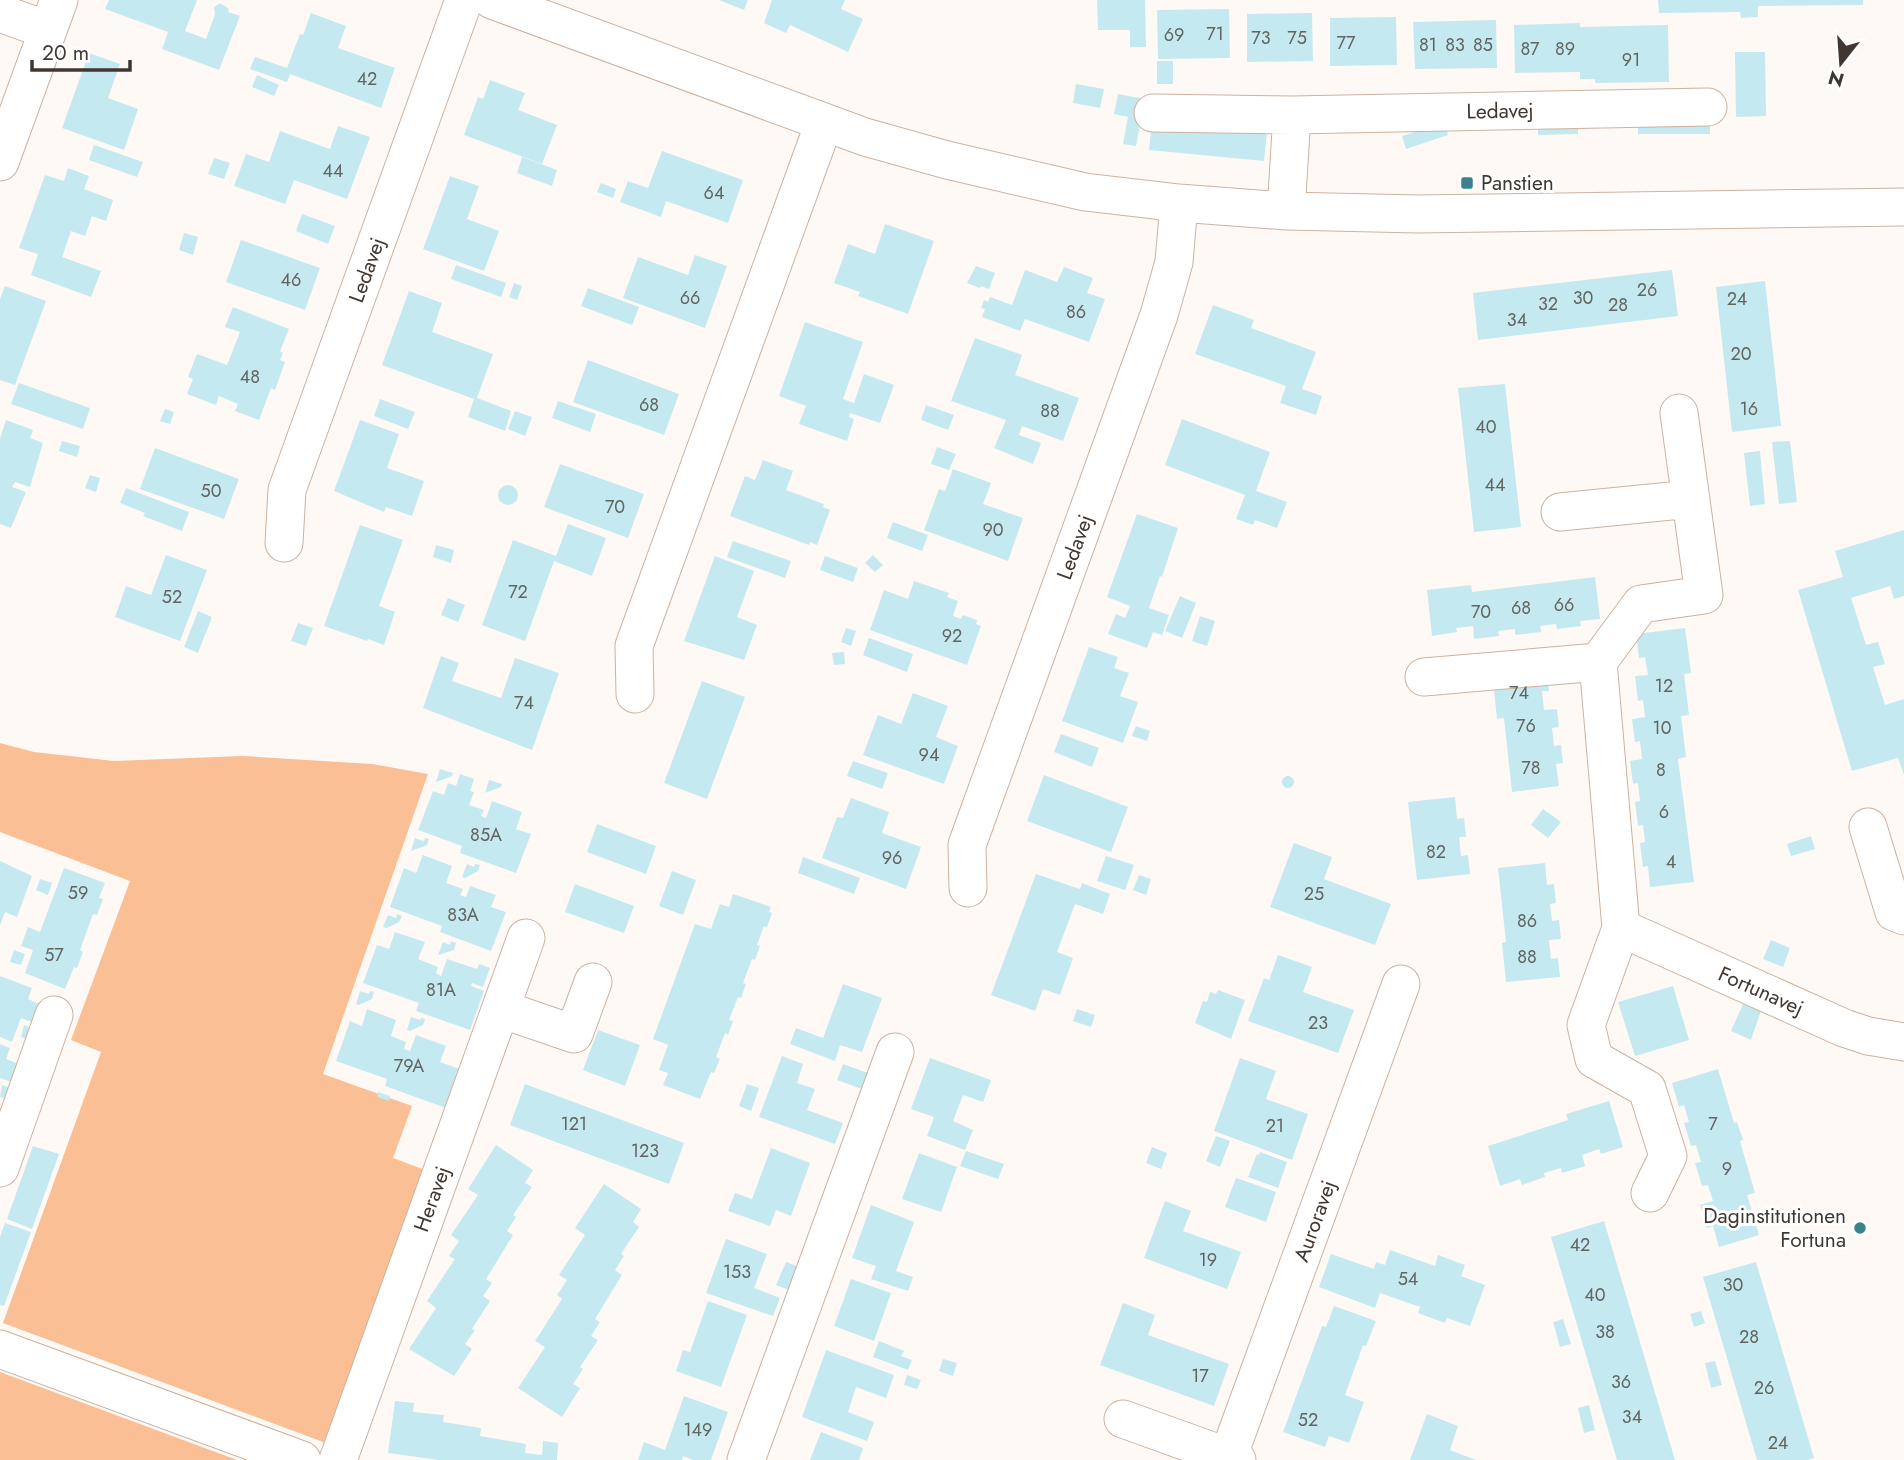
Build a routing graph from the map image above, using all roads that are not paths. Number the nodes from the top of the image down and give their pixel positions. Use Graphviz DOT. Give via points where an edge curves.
graph roads {
  1 [pos="464,0"];
  2 [pos="492,0"];
  3 [pos="0,13"];
  4 [pos="53,15"];
  5 [pos="1708,107"];
  6 [pos="1153,113"];
  7 [pos="1292,115"];
  8 [pos="824,123"];
  9 [pos="0,162"];
  10 [pos="1179,204"];
  11 [pos="1904,207"];
  12 [pos="1286,211"];
  13 [pos="1679,413"];
  14 [pos="1691,499"];
  15 [pos="1560,512"];
  16 [pos="285,543"];
  17 [pos="1598,662"];
  18 [pos="1424,677"];
  19 [pos="635,694"];
  20 [pos="1868,827"];
  21 [pos="968,888"];
  22 [pos="1904,916"];
  23 [pos="1621,928"];
  24 [pos="526,938"];
  25 [pos="593,982"];
  26 [pos="1401,984"];
  27 [pos="500,1009"];
  28 [pos="54,1015"];
  29 [pos="1904,1042"];
  30 [pos="895,1052"];
  31 [pos="0,1168"];
  32 [pos="1650,1193"];
  33 [pos="0,1349"];
  34 [pos="1123,1419"];
  35 [pos="1232,1458"];
  36 [pos="302,1460"];
  37 [pos="338,1460"];
  38 [pos="746,1460"];
  1 -- 16 [label="street, Ledavej" via="287,490"];
  2 -- 8 [label="street"];
  3 -- 4 [label="street"];
  4 -- 9 [label="street"];
  5 -- 7 [label="street, Ledavej"];
  6 -- 7 [label="street, Ledavej"];
  7 -- 12 [label="street"];
  8 -- 10 [label="street" via="947,160 1085,192"];
  8 -- 19 [label="street" via="634,646"];
  10 -- 12 [label="street"];
  10 -- 21 [label="street, Ledavej" via="1174,262 1159,315 967,845"];
  11 -- 12 [label="street" via="1418,214"];
  13 -- 14 [label="street"];
  14 -- 15 [label="street"];
  14 -- 17 [label="street" via="1704,595 1641,604"];
  17 -- 18 [label="street"];
  17 -- 23 [label="street"];
  20 -- 22 [label="street" via="1894,912"];
  23 -- 29 [label="street, Fortunavej" via="1844,1028"];
  23 -- 32 [label="street" via="1587,1025 1594,1059 1647,1089 1668,1156"];
  24 -- 27 [label="street, Heravej"];
  25 -- 27 [label="street" via="574,1034"];
  26 -- 35 [label="street, Auroravej"];
  27 -- 37 [label="street, Heravej"];
  28 -- 31 [label="street"];
  30 -- 38 [label="street"];
  33 -- 36 [label="street"];
  34 -- 35 [label="street, Auroravej"];
}
